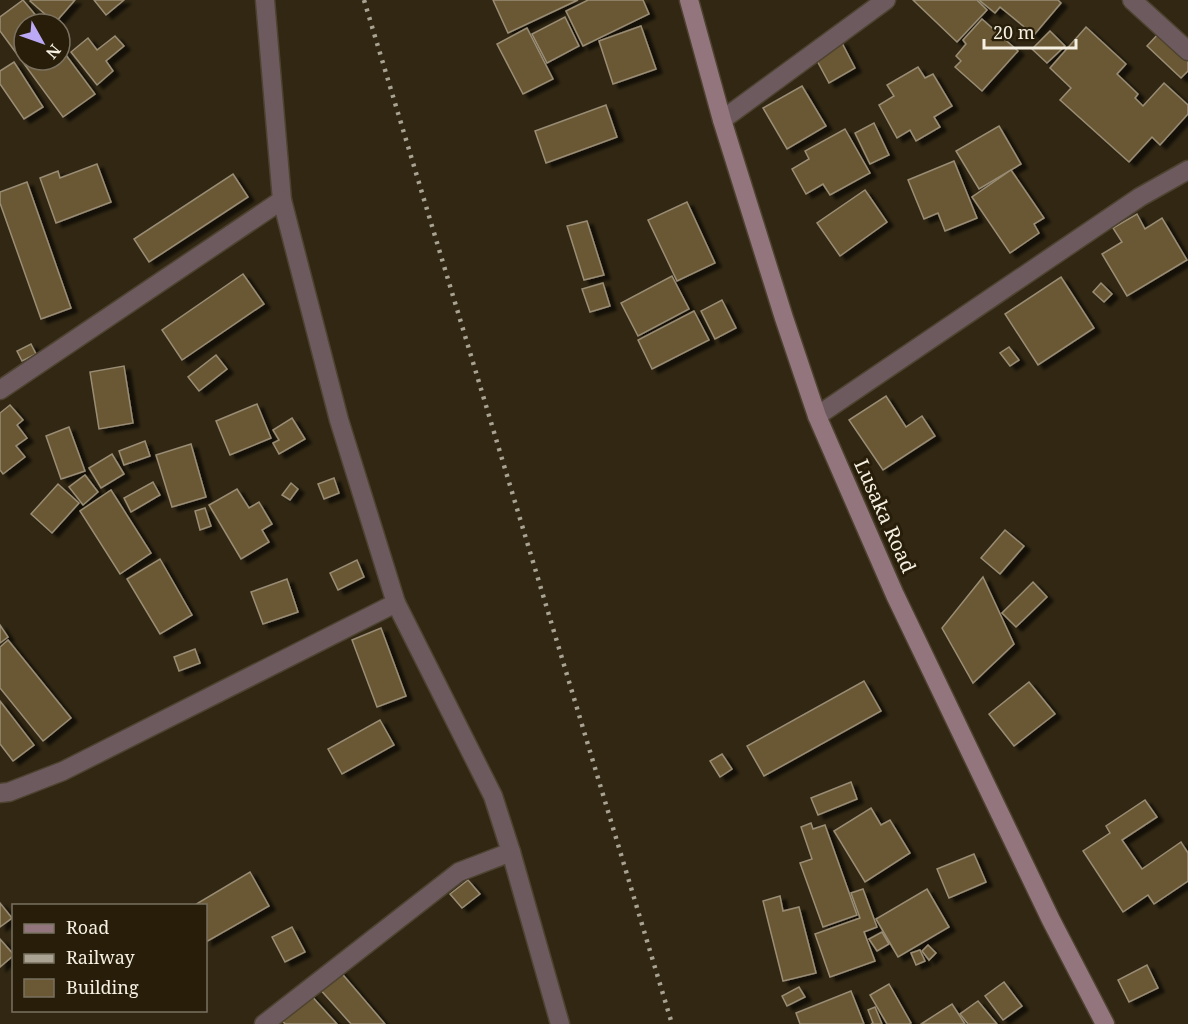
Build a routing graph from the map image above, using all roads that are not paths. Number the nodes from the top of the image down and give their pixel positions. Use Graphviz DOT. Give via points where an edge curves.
graph roads {
  1 [pos="265,0"];
  2 [pos="689,0"];
  3 [pos="886,0"];
  4 [pos="1132,0"];
  5 [pos="1188,51"];
  6 [pos="722,120"];
  7 [pos="1188,170"];
  8 [pos="282,200"];
  9 [pos="0,390"];
  10 [pos="817,416"];
  11 [pos="396,603"];
  12 [pos="0,793"];
  13 [pos="511,852"];
  14 [pos="264,1024"];
  15 [pos="560,1024"];
  16 [pos="1105,1024"];
  1 -- 8 [label="street"];
  2 -- 6 [label="street, Lusaka Road"];
  3 -- 6 [label="street"];
  4 -- 5 [label="street"];
  6 -- 10 [label="street, Lusaka Road"];
  7 -- 10 [label="street" via="1140,197"];
  8 -- 9 [label="street"];
  8 -- 11 [label="street" via="339,420"];
  10 -- 16 [label="street, Lusaka Road" via="900,606"];
  11 -- 12 [label="street" via="63,771"];
  11 -- 13 [label="street" via="493,796"];
  13 -- 14 [label="street" via="459,872"];
  13 -- 15 [label="street"];
}
